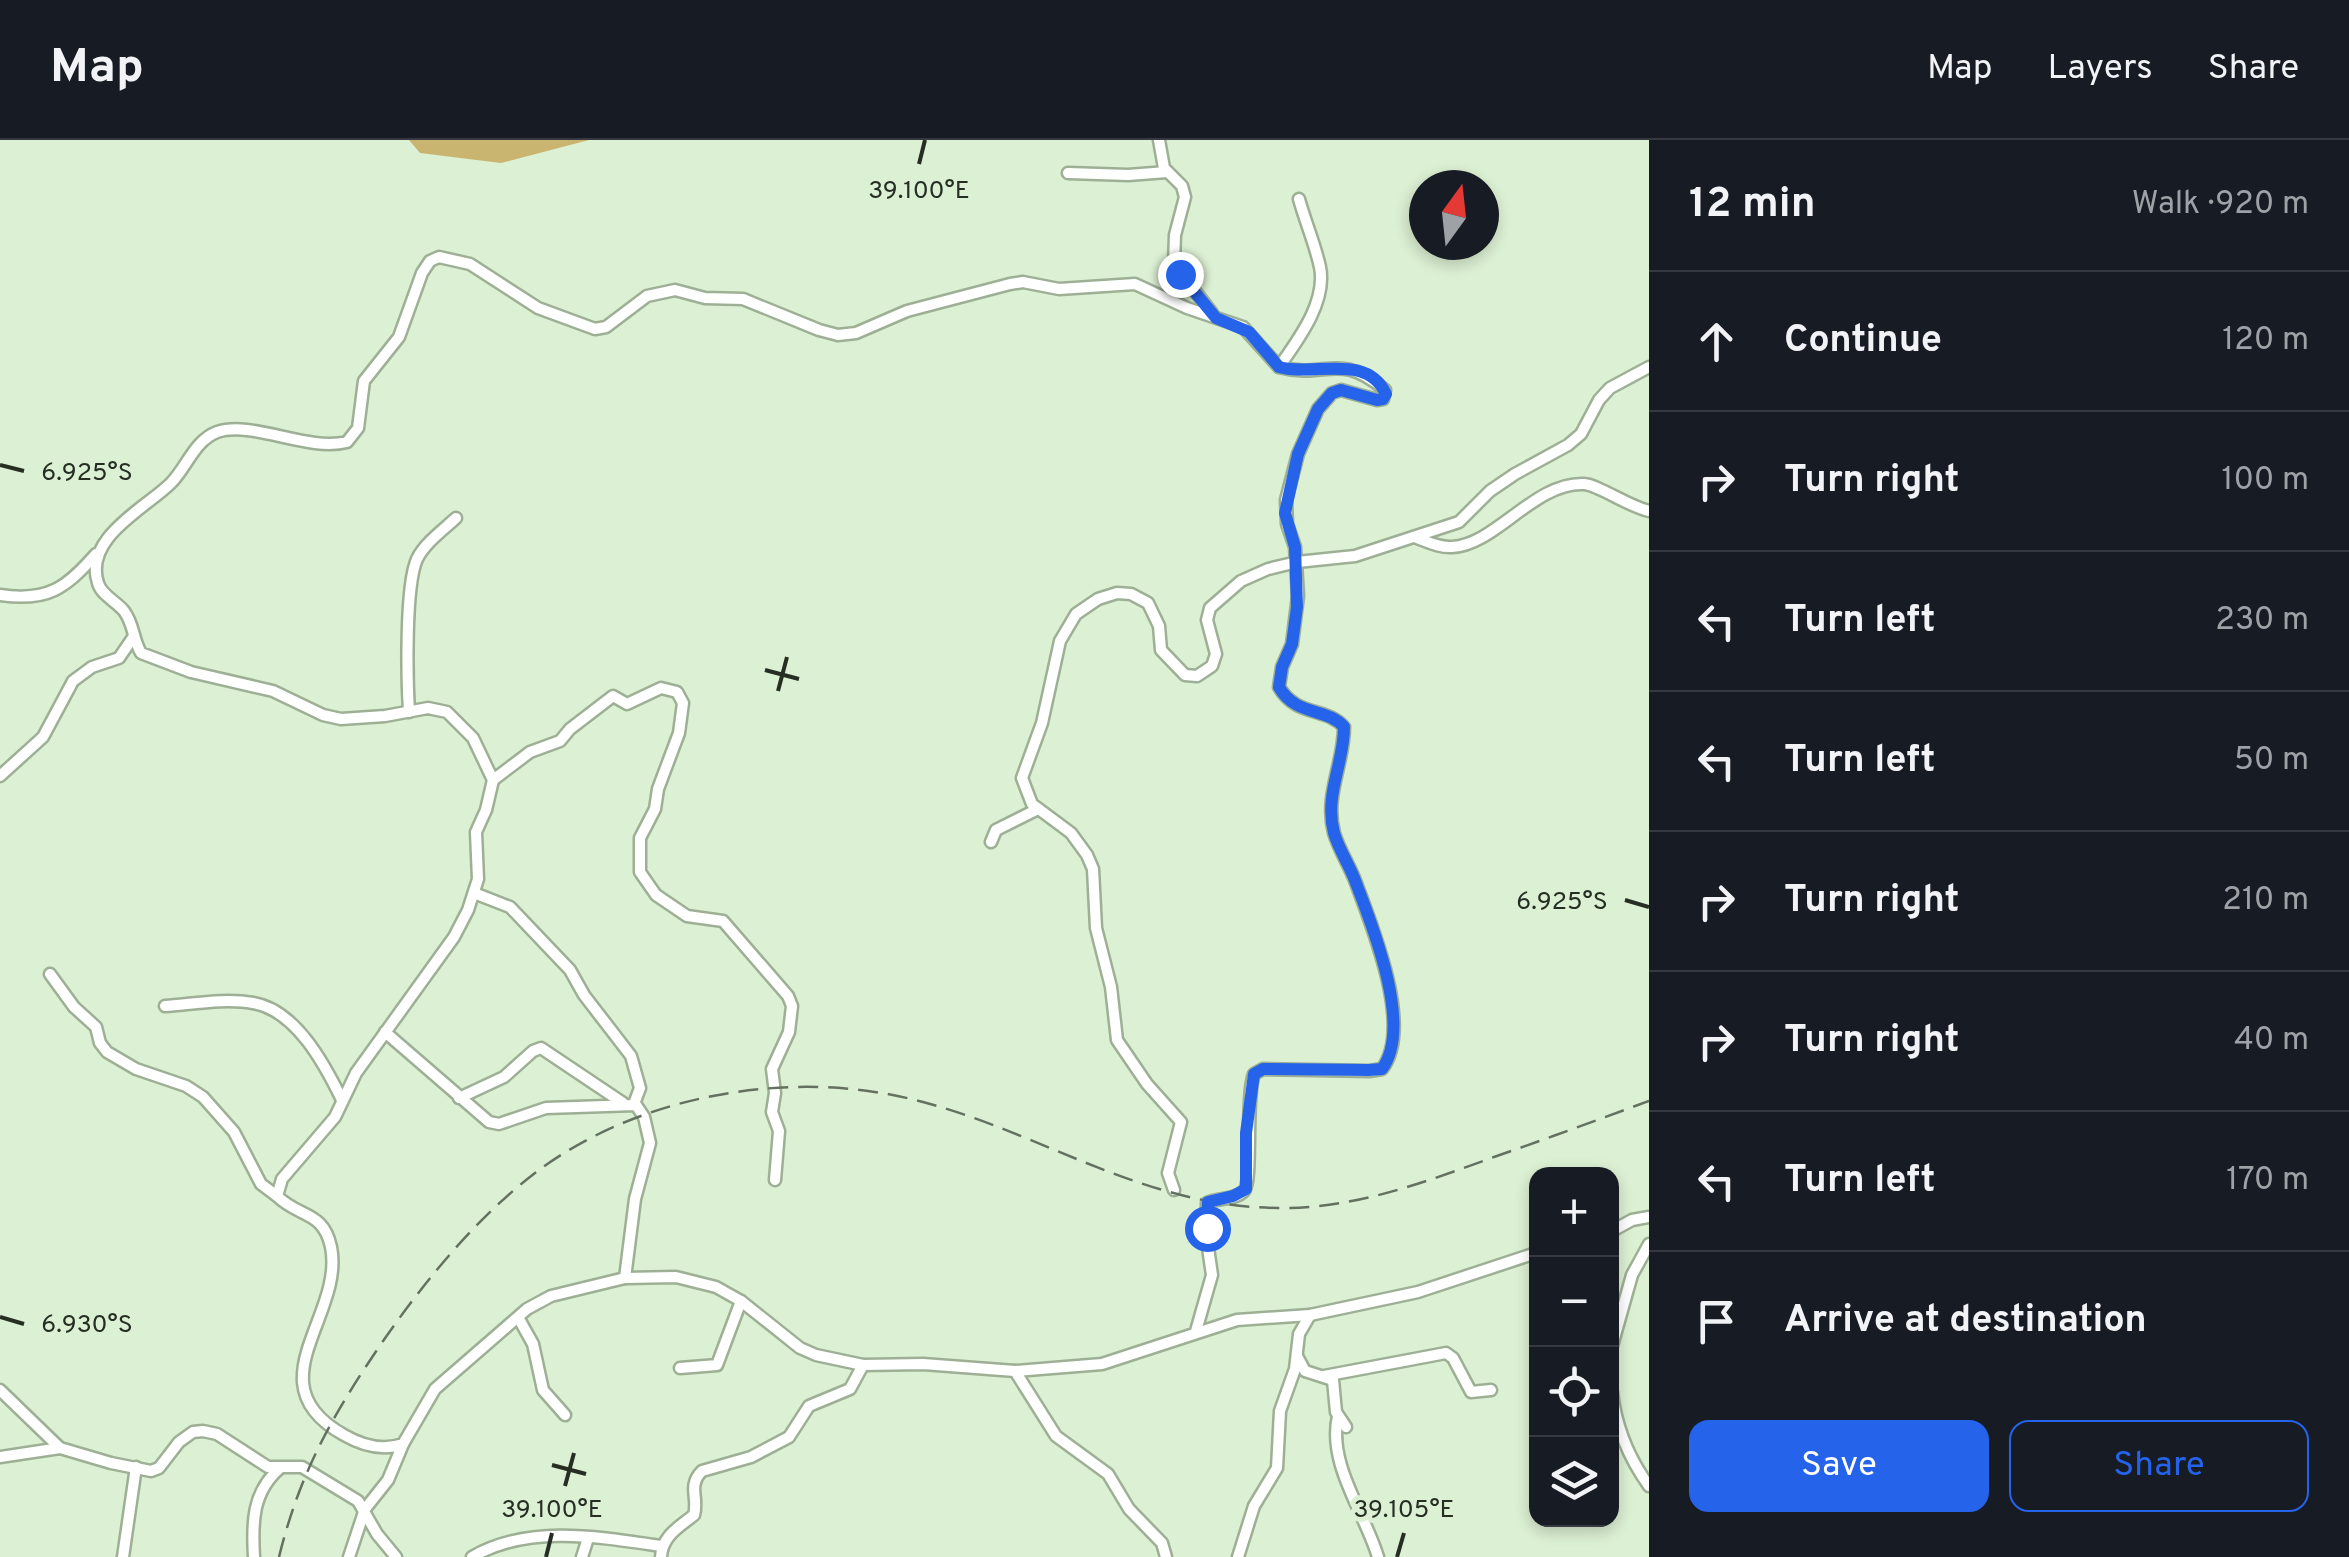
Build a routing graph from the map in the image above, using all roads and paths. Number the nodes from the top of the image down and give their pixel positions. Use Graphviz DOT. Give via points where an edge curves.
graph roads {
  1 [pos="1160,140"];
  2 [pos="1068,172"];
  3 [pos="1167,172"];
  4 [pos="1299,198"];
  5 [pos="1216,318"];
  6 [pos="1279,367"];
  7 [pos="1649,367"];
  8 [pos="1649,511"];
  9 [pos="456,518"];
  10 [pos="1412,536"];
  11 [pos="104,546"];
  12 [pos="1297,562"];
  13 [pos="0,594"];
  14 [pos="134,635"];
  15 [pos="409,712"];
  16 [pos="0,776"];
  17 [pos="493,780"];
  18 [pos="1038,809"];
  19 [pos="991,842"];
  20 [pos="474,892"];
  21 [pos="50,974"];
  22 [pos="165,1006"];
  23 [pos="384,1032"];
  24 [pos="459,1098"];
  25 [pos="342,1100"];
  26 [pos="629,1104"];
  27 [pos="776,1180"];
  28 [pos="1174,1190"];
  29 [pos="277,1196"];
  30 [pos="1649,1217"];
  31 [pos="1619,1227"];
  32 [pos="1649,1244"];
  33 [pos="1529,1256"];
  34 [pos="625,1278"];
  35 [pos="741,1301"];
  36 [pos="1310,1315"];
  37 [pos="519,1319"];
  38 [pos="1619,1322"];
  39 [pos="1196,1331"];
  40 [pos="1297,1355"];
  41 [pos="863,1364"];
  42 [pos="680,1368"];
  43 [pos="1015,1371"];
  44 [pos="1324,1376"];
  45 [pos="0,1390"];
  46 [pos="1491,1390"];
  47 [pos="565,1415"];
  48 [pos="1338,1416"];
  49 [pos="1346,1427"];
  50 [pos="1619,1427"];
  51 [pos="403,1444"];
  52 [pos="60,1448"];
  53 [pos="0,1457"];
  54 [pos="136,1467"];
  55 [pos="280,1468"];
  56 [pos="1649,1486"];
  57 [pos="365,1509"];
  58 [pos="588,1538"];
  59 [pos="661,1552"];
  60 [pos="123,1557"];
  61 [pos="254,1557"];
  62 [pos="349,1557"];
  63 [pos="396,1557"];
  64 [pos="472,1557"];
  65 [pos="582,1557"];
  66 [pos="1166,1557"];
  67 [pos="1238,1557"];
  68 [pos="1378,1557"];
  1 -- 3 [label="street"];
  2 -- 3 [label="street"];
  3 -- 5 [label="street" via="1185,198 1174,264"];
  4 -- 6 [label="street" via="1321,270 1320,290"];
  5 -- 6 [label="street" via="1249,332"];
  5 -- 11 [label="street" via="1135,284 1059,289 1023,282 838,335 743,298 675,290 647,296 595,329 528,302 470,264 440,257 422,274 399,337 364,382 358,428 347,442 219,432"];
  6 -- 12 [label="street" via="1349,367 1386,394 1377,400 1336,391 1318,409 1286,500"];
  7 -- 10 [label="street" via="1610,388 1568,445 1490,491 1459,522"];
  8 -- 10 [label="street" via="1582,484 1554,490 1455,548"];
  9 -- 15 [label="street" via="414,568"];
  10 -- 12 [label="street" via="1355,556"];
  11 -- 13 [label="street" via="76,578 45,596"];
  11 -- 14 [label="street" via="96,580"];
  12 -- 18 [label="street" via="1241,581 1210,608 1206,620 1216,654 1197,676 1184,675 1161,650 1148,604 1132,594 1098,599 1076,614 1060,641 1042,723 1023,769 1022,785"];
  12 -- 39 [label="street" via="1292,644 1279,687 1308,712 1338,719 1344,727 1331,793 1334,835 1390,990 1391,1043 1382,1069 1254,1074 1247,1185 1240,1194 1207,1203 1212,1276"];
  14 -- 15 [label="street" via="148,656 273,692 323,715 366,719"];
  14 -- 16 [label="street" via="119,658 72,681 43,738"];
  15 -- 17 [label="street" via="440,710 457,720"];
  17 -- 20 [label="street" via="476,832"];
  17 -- 27 [label="street" via="530,752 560,742 610,698 630,704 661,688 682,698 683,716 642,834 638,866 656,894 682,913 722,921 788,996 793,1019 772,1068"];
  18 -- 19 [label="street" via="996,830"];
  18 -- 28 [label="street" via="1076,838 1093,869 1096,928 1117,1040 1181,1122 1168,1172"];
  20 -- 23 [label="street" via="454,937"];
  20 -- 26 [label="street" via="510,907 570,970 631,1056 640,1088"];
  21 -- 29 [label="street" via="96,1027 107,1052 203,1097"];
  22 -- 25 [label="street" via="264,1006 312,1046"];
  23 -- 24 [label="street"];
  23 -- 25 [label="street"];
  24 -- 26 [label="street" via="499,1124 546,1108"];
  24 -- 26 [label="street" via="504,1077 541,1048"];
  25 -- 29 [label="street" via="325,1131 282,1179"];
  26 -- 34 [label="street" via="644,1117 650,1143"];
  29 -- 51 [label="street" via="315,1217 331,1248 326,1302 304,1355 302,1386 310,1402 328,1426 353,1440 390,1448"];
  30 -- 31 [label="street"];
  32 -- 38 [label="street"];
  33 -- 36 [label="street" via="1418,1292"];
  34 -- 35 [label="street" via="694,1280"];
  34 -- 37 [label="street" via="551,1296"];
  35 -- 41 [label="street" via="800,1348"];
  35 -- 42 [label="street" via="717,1365"];
  36 -- 39 [label="street" via="1237,1320"];
  36 -- 40 [label="street"];
  37 -- 47 [label="street" via="543,1390"];
  37 -- 51 [label="street" via="435,1389"];
  39 -- 43 [label="street" via="1102,1364"];
  40 -- 44 [label="street" via="1304,1370"];
  40 -- 67 [label="street" via="1280,1410 1277,1468 1254,1506"];
  41 -- 43 [label="street"];
  41 -- 59 [label="street" via="850,1389 809,1406 789,1437 702,1472 694,1482 694,1515 667,1537"];
  43 -- 66 [label="street" via="1056,1436 1108,1474"];
  44 -- 46 [label="street" via="1446,1354 1471,1392"];
  44 -- 48 [label="street" via="1336,1385"];
  45 -- 52 [label="street"];
  48 -- 49 [label="street"];
  48 -- 68 [label="street" via="1341,1461"];
  50 -- 56 [label="street"];
  51 -- 57 [label="street" via="388,1480"];
  52 -- 53 [label="street"];
  52 -- 54 [label="street"];
  54 -- 55 [label="street" via="159,1468 179,1442 203,1431"];
  54 -- 60 [label="street"];
  55 -- 57 [label="street" via="308,1470"];
  55 -- 61 [label="street" via="259,1495"];
  57 -- 62 [label="street"];
  57 -- 63 [label="street"];
  58 -- 59 [label="street"];
  58 -- 64 [label="street" via="531,1538"];
  58 -- 65 [label="street"];
}
